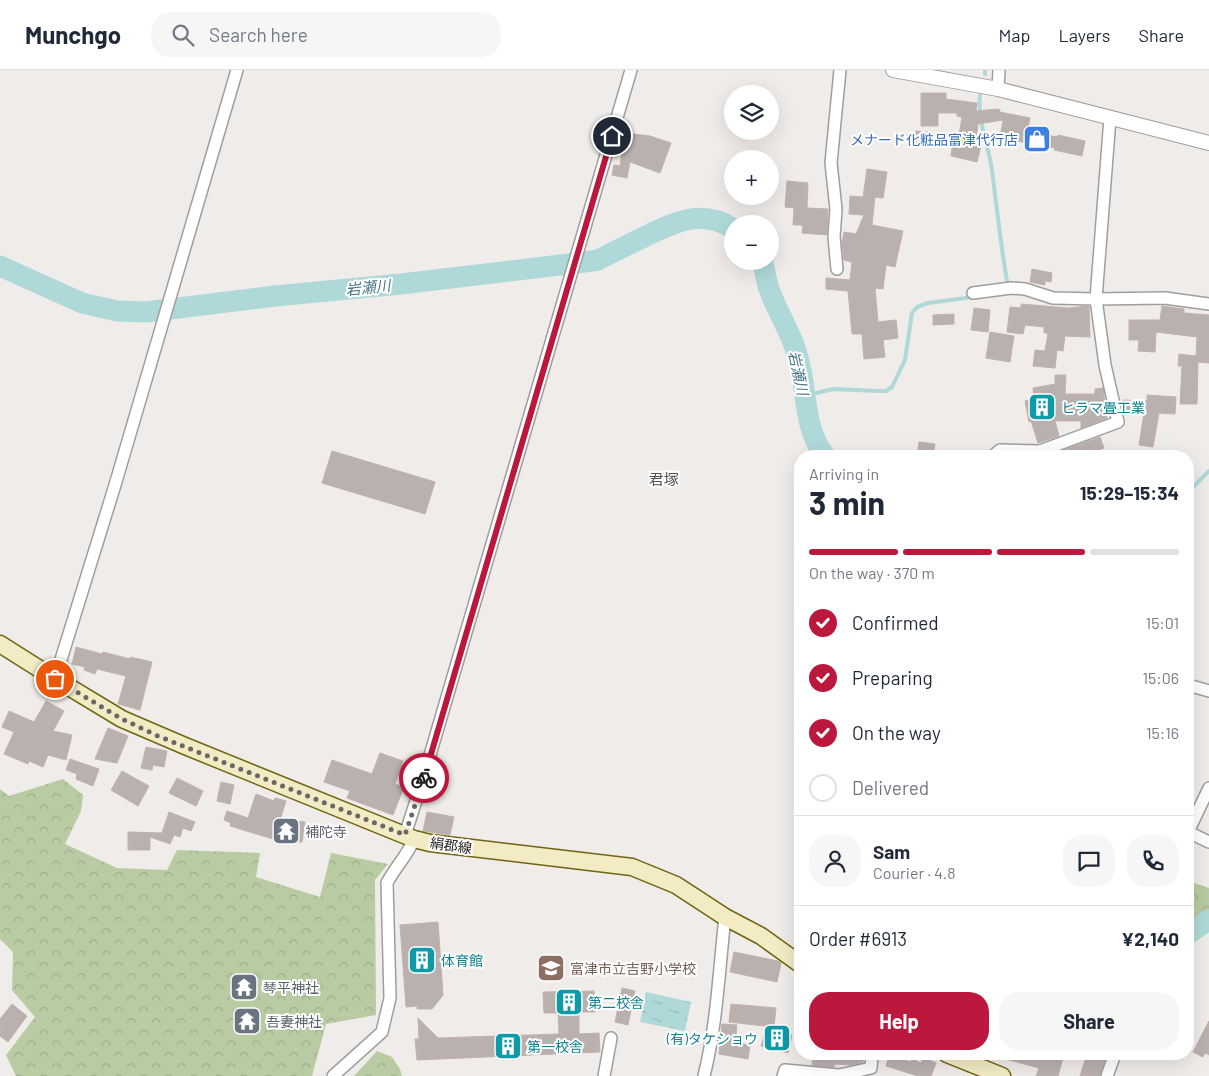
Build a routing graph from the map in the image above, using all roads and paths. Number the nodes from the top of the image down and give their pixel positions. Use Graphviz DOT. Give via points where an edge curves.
graph roads {
  1 [pos="237,70"];
  2 [pos="632,70"];
  3 [pos="840,70"];
  4 [pos="893,70"];
  5 [pos="999,70"];
  6 [pos="998,89"];
  7 [pos="1110,118"];
  8 [pos="1209,143"];
  9 [pos="837,269"];
  10 [pos="974,292"];
  11 [pos="1096,299"];
  12 [pos="1209,304"];
  13 [pos="1050,450"];
  14 [pos="0,644"];
  15 [pos="55,679"];
  16 [pos="1194,687"];
  17 [pos="1209,691"];
  18 [pos="1209,788"];
  19 [pos="1194,819"];
  20 [pos="1194,835"];
  21 [pos="409,837"];
  22 [pos="1209,842"];
  23 [pos="725,916"];
  24 [pos="794,960"];
  25 [pos="611,1038"];
  26 [pos="872,1060"];
  27 [pos="962,1060"];
  28 [pos="1113,1060"];
  29 [pos="333,1076"];
  30 [pos="604,1076"];
  31 [pos="704,1076"];
  32 [pos="783,1076"];
  33 [pos="1002,1076"];
  34 [pos="1107,1076"];
  1 -- 15 [label="street"];
  2 -- 21 [label="street"];
  3 -- 9 [label="street" via="831,163"];
  4 -- 6 [label="street"];
  5 -- 6 [label="street"];
  6 -- 7 [label="street"];
  7 -- 8 [label="street"];
  7 -- 11 [label="street"];
  10 -- 11 [label="street" via="1025,289 1052,298"];
  11 -- 12 [label="street" via="1165,298"];
  11 -- 13 [label="street" via="1105,365 1118,422"];
  14 -- 15 [label="main road, 絹郡線"];
  15 -- 21 [label="main road, 絹郡線" via="122,719 151,732"];
  16 -- 17 [label="street"];
  18 -- 19 [label="street"];
  20 -- 22 [label="street"];
  21 -- 23 [label="main road, 絹郡線" via="430,843 632,867 676,885"];
  21 -- 29 [label="street" via="408,851 387,883 390,998 382,1032"];
  23 -- 24 [label="main road, 絹郡線"];
  23 -- 31 [label="street"];
  25 -- 30 [label="street"];
  26 -- 32 [label="street" via="871,1068 839,1075 785,1070"];
  27 -- 33 [label="main road"];
  28 -- 34 [label="street"];
}
